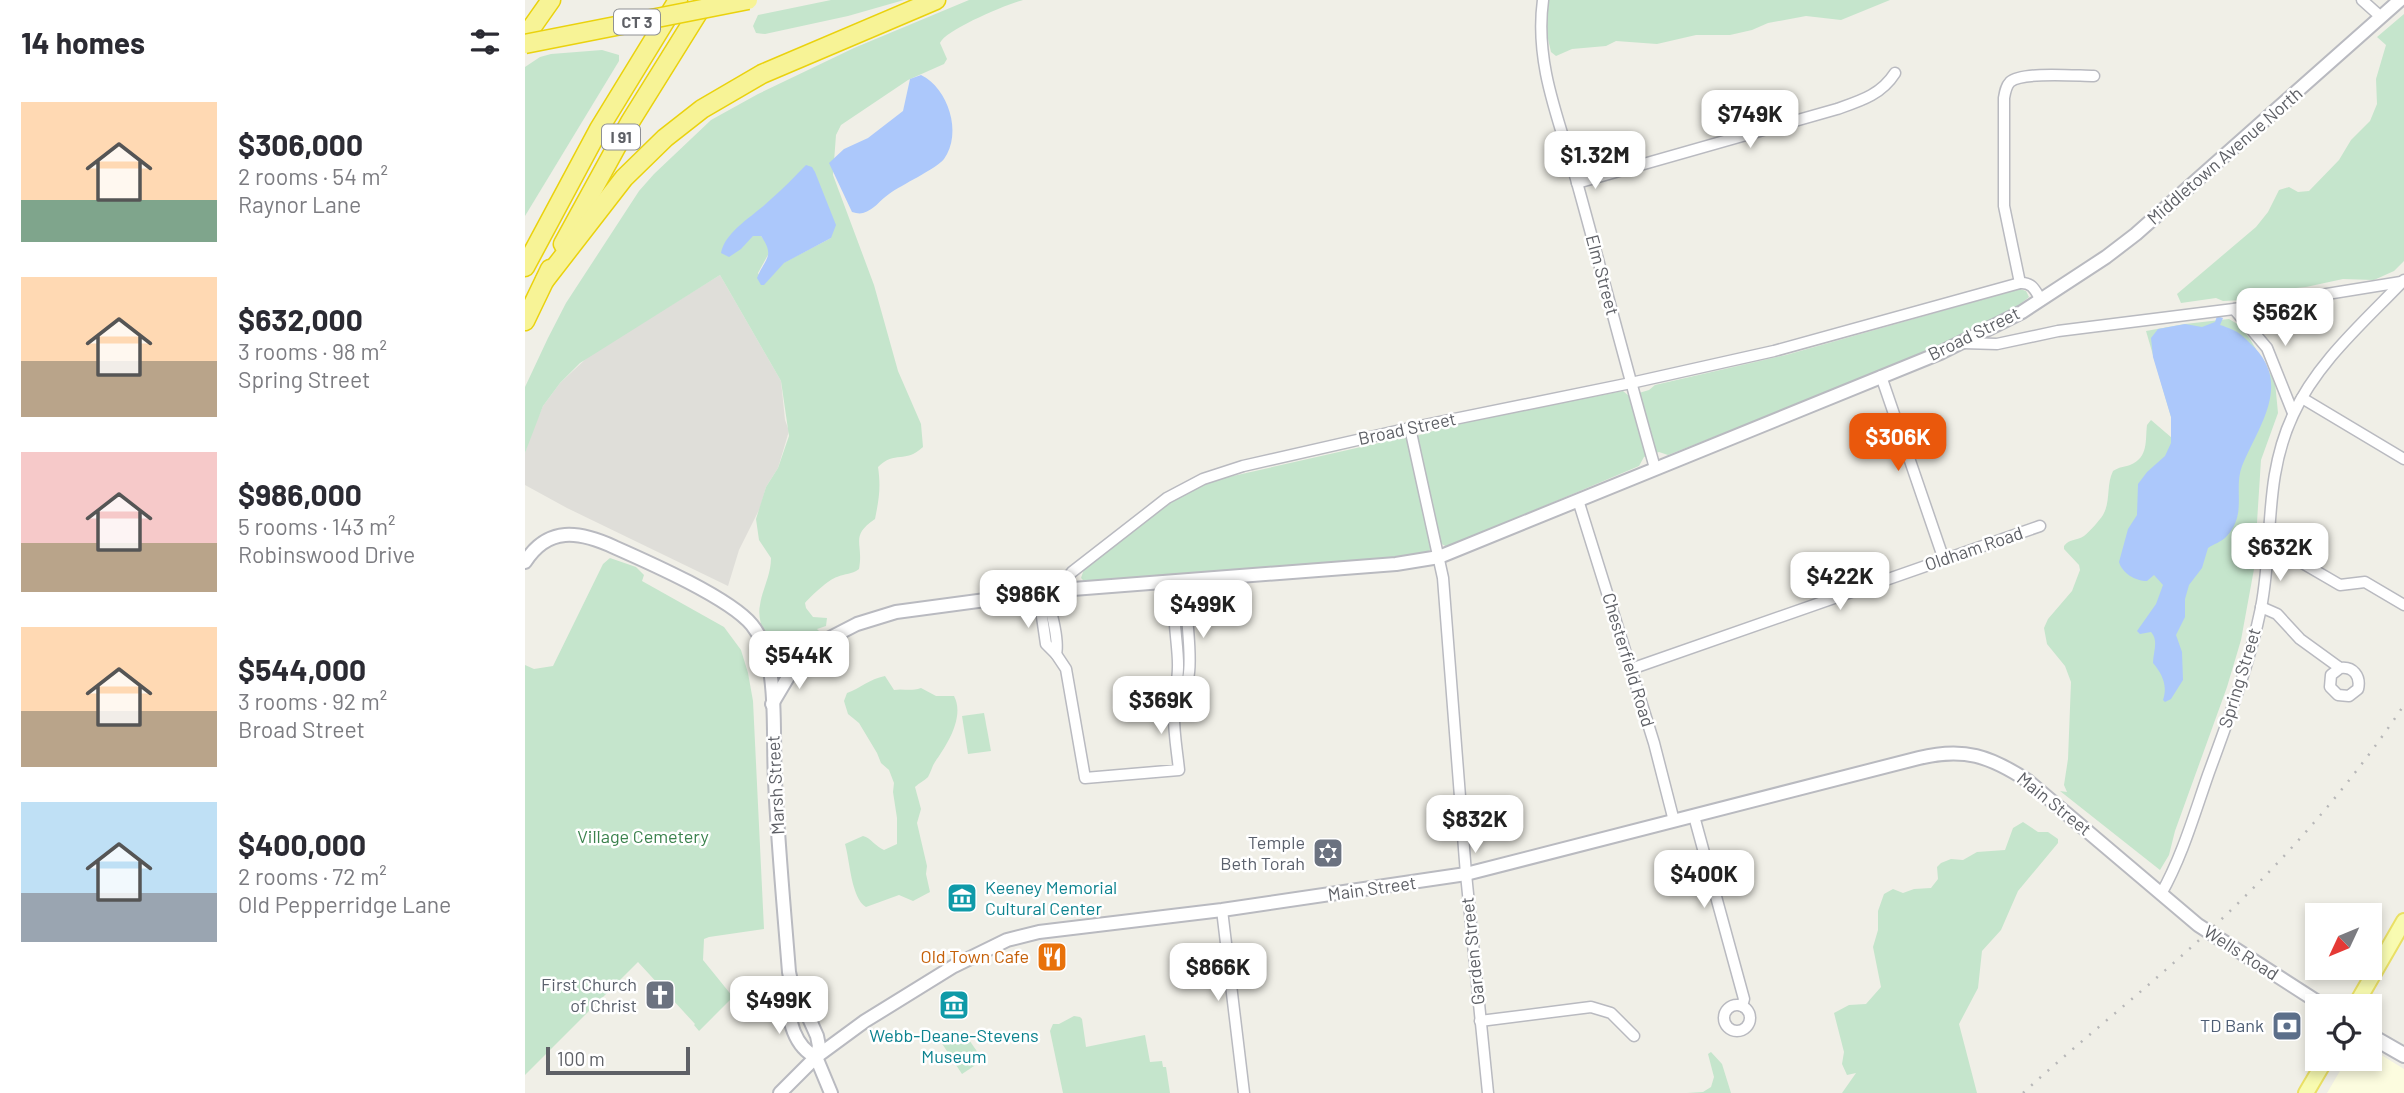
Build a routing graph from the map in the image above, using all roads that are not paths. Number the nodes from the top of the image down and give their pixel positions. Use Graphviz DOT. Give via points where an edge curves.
graph roads {
  1 [pos="551,0"];
  2 [pos="678,0"];
  3 [pos="706,0"];
  4 [pos="748,0"];
  5 [pos="936,0"];
  6 [pos="1543,0"];
  7 [pos="2362,0"];
  8 [pos="2400,0"];
  9 [pos="2382,17"];
  10 [pos="525,37"];
  11 [pos="525,44"];
  12 [pos="1895,73"];
  13 [pos="2094,76"];
  14 [pos="1577,183"];
  15 [pos="525,267"];
  16 [pos="545,280"];
  17 [pos="2403,281"];
  18 [pos="2020,283"];
  19 [pos="2041,300"];
  20 [pos="2234,309"];
  21 [pos="525,321"];
  22 [pos="1963,343"];
  23 [pos="1881,376"];
  24 [pos="1631,383"];
  25 [pos="2302,398"];
  26 [pos="2293,413"];
  27 [pos="1410,428"];
  28 [pos="2404,458"];
  29 [pos="1655,468"];
  30 [pos="1578,500"];
  31 [pos="2040,526"];
  32 [pos="2268,550"];
  33 [pos="1439,557"];
  34 [pos="1944,560"];
  35 [pos="525,562"];
  36 [pos="1179,581"];
  37 [pos="1060,590"];
  38 [pos="1042,592"];
  39 [pos="2404,606"];
  40 [pos="2261,607"];
  41 [pos="799,660"];
  42 [pos="1630,668"];
  43 [pos="2340,668"];
  44 [pos="770,671"];
  45 [pos="772,704"];
  46 [pos="1694,816"];
  47 [pos="1674,821"];
  48 [pos="1466,874"];
  49 [pos="2161,894"];
  50 [pos="1222,910"];
  51 [pos="2404,921"];
  52 [pos="2305,994"];
  53 [pos="2362,994"];
  54 [pos="795,999"];
  55 [pos="1742,1006"];
  56 [pos="1480,1021"];
  57 [pos="1634,1036"];
  58 [pos="2382,1042"];
  59 [pos="2404,1055"];
  60 [pos="816,1058"];
  61 [pos="2319,1071"];
  62 [pos="780,1093"];
  63 [pos="831,1093"];
  64 [pos="1244,1093"];
  65 [pos="1488,1093"];
  66 [pos="2306,1093"];
  1 -- 10 [label="highway"];
  2 -- 15 [label="highway, I 91" via="599,129"];
  3 -- 16 [label="highway, I 91" via="613,151"];
  4 -- 11 [label="highway, CT 3, bridge"];
  5 -- 16 [label="highway" via="762,74 702,109 624,178"];
  6 -- 14 [label="street, Elm Street" via="1545,74"];
  7 -- 9 [label="street"];
  8 -- 9 [label="street, Middletown Avenue North"];
  9 -- 19 [label="street, Middletown Avenue North" via="2136,234"];
  12 -- 14 [label="street" via="1875,94 1837,109"];
  13 -- 18 [label="street" via="2024,76 2006,89 2004,196"];
  14 -- 24 [label="street, Elm Street"];
  16 -- 21 [label="highway, I 91"];
  17 -- 20 [label="street, Spring Street"];
  17 -- 25 [label="street, Spring Street" via="2336,352"];
  18 -- 19 [label="street, Broad Street" via="2032,286"];
  18 -- 24 [label="street, Broad Street" via="1774,351"];
  19 -- 22 [label="street, Broad Street"];
  20 -- 22 [label="street, Spring Street" via="2058,331 1997,344"];
  20 -- 26 [label="street" via="2267,348"];
  22 -- 23 [label="street, Broad Street"];
  23 -- 29 [label="street, Broad Street"];
  23 -- 34 [label="street"];
  24 -- 27 [label="street, Broad Street"];
  24 -- 29 [label="street, Elm Street"];
  25 -- 26 [label="street, Spring Street"];
  25 -- 28 [label="street"];
  26 -- 32 [label="street, Spring Street" via="2272,481"];
  27 -- 33 [label="street, Garden Street"];
  27 -- 37 [label="street, Broad Street" via="1243,466 1187,486 1083,562"];
  29 -- 30 [label="street, Broad Street"];
  30 -- 33 [label="street, Broad Street"];
  30 -- 42 [label="street, Chesterfield Road"];
  31 -- 34 [label="street, Oldham Road"];
  32 -- 39 [label="street" via="2293,557 2340,585 2365,582"];
  32 -- 40 [label="street, Spring Street"];
  33 -- 36 [label="street, Broad Street"];
  33 -- 48 [label="street, Garden Street"];
  34 -- 42 [label="street, Oldham Road"];
  35 -- 44 [label="street, Marsh Street" via="541,544 559,536 580,534 600,540 739,612 758,635"];
  36 -- 37 [label="street, Broad Street"];
  36 -- 38 [label="street" via="1174,710 1179,770 1085,778 1068,678 1046,644"];
  37 -- 38 [label="street, Broad Street"];
  38 -- 41 [label="street, Broad Street" via="875,617 833,636"];
  40 -- 43 [label="street" via="2277,614 2300,639"];
  40 -- 49 [label="street, Spring Street" via="2234,705"];
  41 -- 44 [label="street, Broad Street"];
  41 -- 45 [label="street"];
  42 -- 47 [label="street, Chesterfield Road"];
  44 -- 45 [label="street, Marsh Street"];
  45 -- 54 [label="street, Marsh Street" via="789,972"];
  46 -- 47 [label="street, Main Street"];
  46 -- 49 [label="street, Main Street" via="1935,754 1967,753 1998,764 2039,789"];
  46 -- 55 [label="street" via="1744,999"];
  47 -- 48 [label="street, Main Street"];
  48 -- 50 [label="street, Main Street"];
  48 -- 56 [label="street, Garden Street"];
  49 -- 52 [label="street, Wells Road" via="2217,939"];
  50 -- 60 [label="street, Main Street" via="1039,932 1007,940 916,989"];
  50 -- 64 [label="street"];
  51 -- 53 [label="main road"];
  54 -- 60 [label="street, Marsh Street" via="817,1035"];
  54 -- 60 [label="street, Marsh Street" via="790,1010 797,1038"];
  56 -- 57 [label="street" via="1591,1007 1611,1013"];
  56 -- 65 [label="street, Garden Street"];
  58 -- 59 [label="main road"];
  60 -- 62 [label="street, Main Street"];
  60 -- 63 [label="street"];
  61 -- 66 [label="main road"];
}
